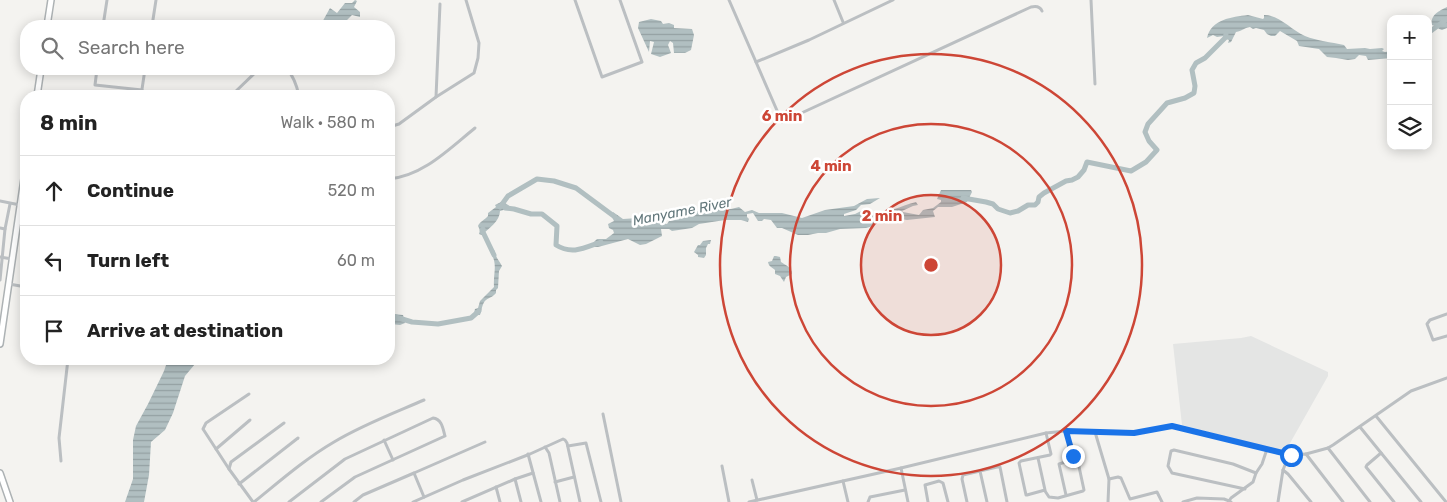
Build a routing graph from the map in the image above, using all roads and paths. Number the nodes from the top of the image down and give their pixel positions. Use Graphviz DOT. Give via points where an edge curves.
graph roads {
  1 [pos="51,0"];
  2 [pos="107,0"];
  3 [pos="156,0"];
  4 [pos="466,0"];
  5 [pos="575,0"];
  6 [pos="620,0"];
  7 [pos="729,0"];
  8 [pos="834,0"];
  9 [pos="893,0"];
  10 [pos="1092,0"];
  11 [pos="440,4"];
  12 [pos="1042,11"];
  13 [pos="48,20"];
  14 [pos="104,20"];
  15 [pos="153,20"];
  16 [pos="844,23"];
  17 [pos="756,62"];
  18 [pos="40,75"];
  19 [pos="96,75"];
  20 [pos="144,75"];
  21 [pos="253,75"];
  22 [pos="292,75"];
  23 [pos="1095,84"];
  24 [pos="37,90"];
  25 [pos="142,90"];
  26 [pos="237,90"];
  27 [pos="298,90"];
  28 [pos="436,97"];
  29 [pos="395,125"];
  30 [pos="475,128"];
  31 [pos="395,178"];
  32 [pos="0,201"];
  33 [pos="10,204"];
  34 [pos="20,205"];
  35 [pos="0,228"];
  36 [pos="5,230"];
  37 [pos="1,257"];
  38 [pos="12,259"];
  39 [pos="0,280"];
  40 [pos="9,284"];
  41 [pos="20,286"];
  42 [pos="1447,314"];
  43 [pos="1,334"];
  44 [pos="1447,336"];
  45 [pos="0,344"];
  46 [pos="67,365"];
  47 [pos="1447,378"];
  48 [pos="249,394"];
  49 [pos="424,400"];
  50 [pos="603,414"];
  51 [pos="1376,416"];
  52 [pos="250,420"];
  53 [pos="284,422"];
  54 [pos="1360,427"];
  55 [pos="1066,431"];
  56 [pos="1095,432"];
  57 [pos="1046,433"];
  58 [pos="298,438"];
  59 [pos="384,440"];
  60 [pos="485,442"];
  61 [pos="545,446"];
  62 [pos="568,446"];
  63 [pos="1328,448"];
  64 [pos="216,449"];
  65 [pos="1267,449"];
  66 [pos="1380,453"];
  67 [pos="528,454"];
  68 [pos="1306,454"];
  69 [pos="1289,455"];
  70 [pos="1038,458"];
  71 [pos="1075,459"];
  72 [pos="393,460"];
  73 [pos="61,461"];
  74 [pos="722,466"];
  75 [pos="901,468"];
  76 [pos="229,470"];
  77 [pos="1283,470"];
  78 [pos="980,471"];
  79 [pos="0,473"];
  80 [pos="414,473"];
  81 [pos="533,473"];
  82 [pos="1256,473"];
  83 [pos="574,477"];
  84 [pos="515,479"];
  85 [pos="1109,479"];
  86 [pos="752,480"];
  87 [pos="843,481"];
  88 [pos="555,482"];
  89 [pos="240,484"];
  90 [pos="496,487"];
  91 [pos="1245,489"];
  92 [pos="905,490"];
  93 [pos="1044,491"];
  94 [pos="1066,495"];
  95 [pos="424,497"];
  96 [pos="757,500"];
  97 [pos="420,501"];
  98 [pos="763,501"];
  99 [pos="1444,501"];
  100 [pos="10,502"];
  101 [pos="254,502"];
  102 [pos="289,502"];
  103 [pos="321,502"];
  104 [pos="354,502"];
  105 [pos="413,502"];
  106 [pos="462,502"];
  107 [pos="500,502"];
  108 [pos="521,502"];
  109 [pos="541,502"];
  110 [pos="560,502"];
  111 [pos="580,502"];
  112 [pos="600,502"];
  113 [pos="621,502"];
  114 [pos="729,502"];
  115 [pos="750,502"];
  116 [pos="848,502"];
  117 [pos="868,502"];
  118 [pos="908,502"];
  119 [pos="928,502"];
  120 [pos="948,502"];
  121 [pos="967,502"];
  122 [pos="987,502"];
  123 [pos="1007,502"];
  124 [pos="1108,502"];
  125 [pos="1162,502"];
  126 [pos="1183,502"];
  127 [pos="1230,502"];
  128 [pos="1278,502"];
  129 [pos="1311,502"];
  130 [pos="1343,502"];
  131 [pos="1370,502"];
  132 [pos="1394,502"];
  133 [pos="1421,502"];
  1 -- 13 [label="main road"];
  2 -- 14 [label="street"];
  3 -- 15 [label="street"];
  4 -- 28 [label="street" via="479,43 474,73"];
  5 -- 6 [label="street" via="602,77 642,62"];
  7 -- 17 [label="street"];
  8 -- 16 [label="street"];
  9 -- 16 [label="street"];
  10 -- 23 [label="street"];
  11 -- 28 [label="street"];
  12 -- 17 [label="street" via="1037,6 1031,7 782,122"];
  16 -- 17 [label="street"];
  18 -- 24 [label="main road"];
  19 -- 25 [label="street" via="94,85"];
  20 -- 25 [label="street"];
  21 -- 26 [label="street"];
  22 -- 27 [label="street"];
  28 -- 29 [label="street"];
  30 -- 31 [label="street" via="426,166"];
  32 -- 33 [label="street"];
  33 -- 34 [label="street"];
  33 -- 36 [label="street"];
  34 -- 38 [label="main road"];
  35 -- 36 [label="street"];
  36 -- 37 [label="street"];
  37 -- 38 [label="street"];
  37 -- 39 [label="street"];
  38 -- 40 [label="main road"];
  40 -- 41 [label="street"];
  40 -- 43 [label="main road"];
  42 -- 44 [label="street" via="1430,320 1428,324 1434,340"];
  43 -- 45 [label="main road"];
  46 -- 73 [label="street" via="59,438"];
  47 -- 51 [label="street" via="1411,391"];
  48 -- 64 [label="street" via="203,427"];
  49 -- 101 [label="street" via="333,442"];
  50 -- 113 [label="street"];
  51 -- 54 [label="street"];
  51 -- 99 [label="street"];
  52 -- 64 [label="street"];
  53 -- 76 [label="street" via="231,462"];
  54 -- 63 [label="street"];
  54 -- 66 [label="street"];
  55 -- 56 [label="street"];
  55 -- 57 [label="street"];
  55 -- 71 [label="street"];
  56 -- 65 [label="street" via="1134,433 1172,426"];
  56 -- 85 [label="street"];
  57 -- 70 [label="street" via="1051,454"];
  57 -- 75 [label="street"];
  58 -- 89 [label="street"];
  59 -- 72 [label="street"];
  59 -- 72 [label="street" via="433,418 441,423 445,436"];
  59 -- 102 [label="street" via="345,459"];
  60 -- 80 [label="street"];
  61 -- 62 [label="street" via="563,439"];
  61 -- 67 [label="street"];
  61 -- 88 [label="street"];
  62 -- 83 [label="street"];
  62 -- 112 [label="street" via="586,443"];
  63 -- 68 [label="street"];
  63 -- 131 [label="street"];
  64 -- 76 [label="street"];
  65 -- 69 [label="street"];
  65 -- 82 [label="street"];
  66 -- 132 [label="street" via="1366,468"];
  66 -- 133 [label="street"];
  67 -- 81 [label="street"];
  67 -- 95 [label="street"];
  68 -- 69 [label="street"];
  68 -- 130 [label="street"];
  69 -- 77 [label="street"];
  70 -- 93 [label="street"];
  70 -- 93 [label="street" via="1021,461 1020,464 1026,494"];
  71 -- 94 [label="street" via="1058,464"];
  71 -- 94 [label="street" via="1084,490"];
  72 -- 103 [label="street" via="355,477"];
  74 -- 114 [label="street"];
  75 -- 87 [label="street"];
  75 -- 92 [label="street"];
  76 -- 89 [label="street"];
  77 -- 128 [label="street"];
  77 -- 129 [label="street"];
  78 -- 121 [label="street" via="962,477"];
  78 -- 122 [label="street"];
  78 -- 123 [label="street" via="1000,467"];
  79 -- 100 [label="main road"];
  80 -- 95 [label="street"];
  80 -- 104 [label="street"];
  81 -- 84 [label="street"];
  81 -- 109 [label="street"];
  82 -- 91 [label="street"];
  82 -- 91 [label="street" via="1232,464 1171,451 1168,466 1172,473"];
  83 -- 88 [label="street"];
  83 -- 111 [label="street"];
  84 -- 90 [label="street"];
  84 -- 108 [label="street"];
  85 -- 124 [label="street"];
  85 -- 125 [label="street" via="1121,478 1130,499 1157,492"];
  86 -- 96 [label="street"];
  87 -- 98 [label="street"];
  87 -- 116 [label="street"];
  88 -- 110 [label="street"];
  89 -- 101 [label="street"];
  90 -- 106 [label="street"];
  90 -- 107 [label="street"];
  91 -- 127 [label="street"];
  92 -- 117 [label="street" via="870,497"];
  92 -- 118 [label="street"];
  93 -- 94 [label="street" via="1052,498"];
  95 -- 97 [label="street"];
  96 -- 98 [label="street"];
  96 -- 115 [label="street"];
  97 -- 105 [label="street"];
  119 -- 120 [label="street" via="925,485 939,481 943,483"];
  126 -- 127 [label="street" via="1197,498"];
}
